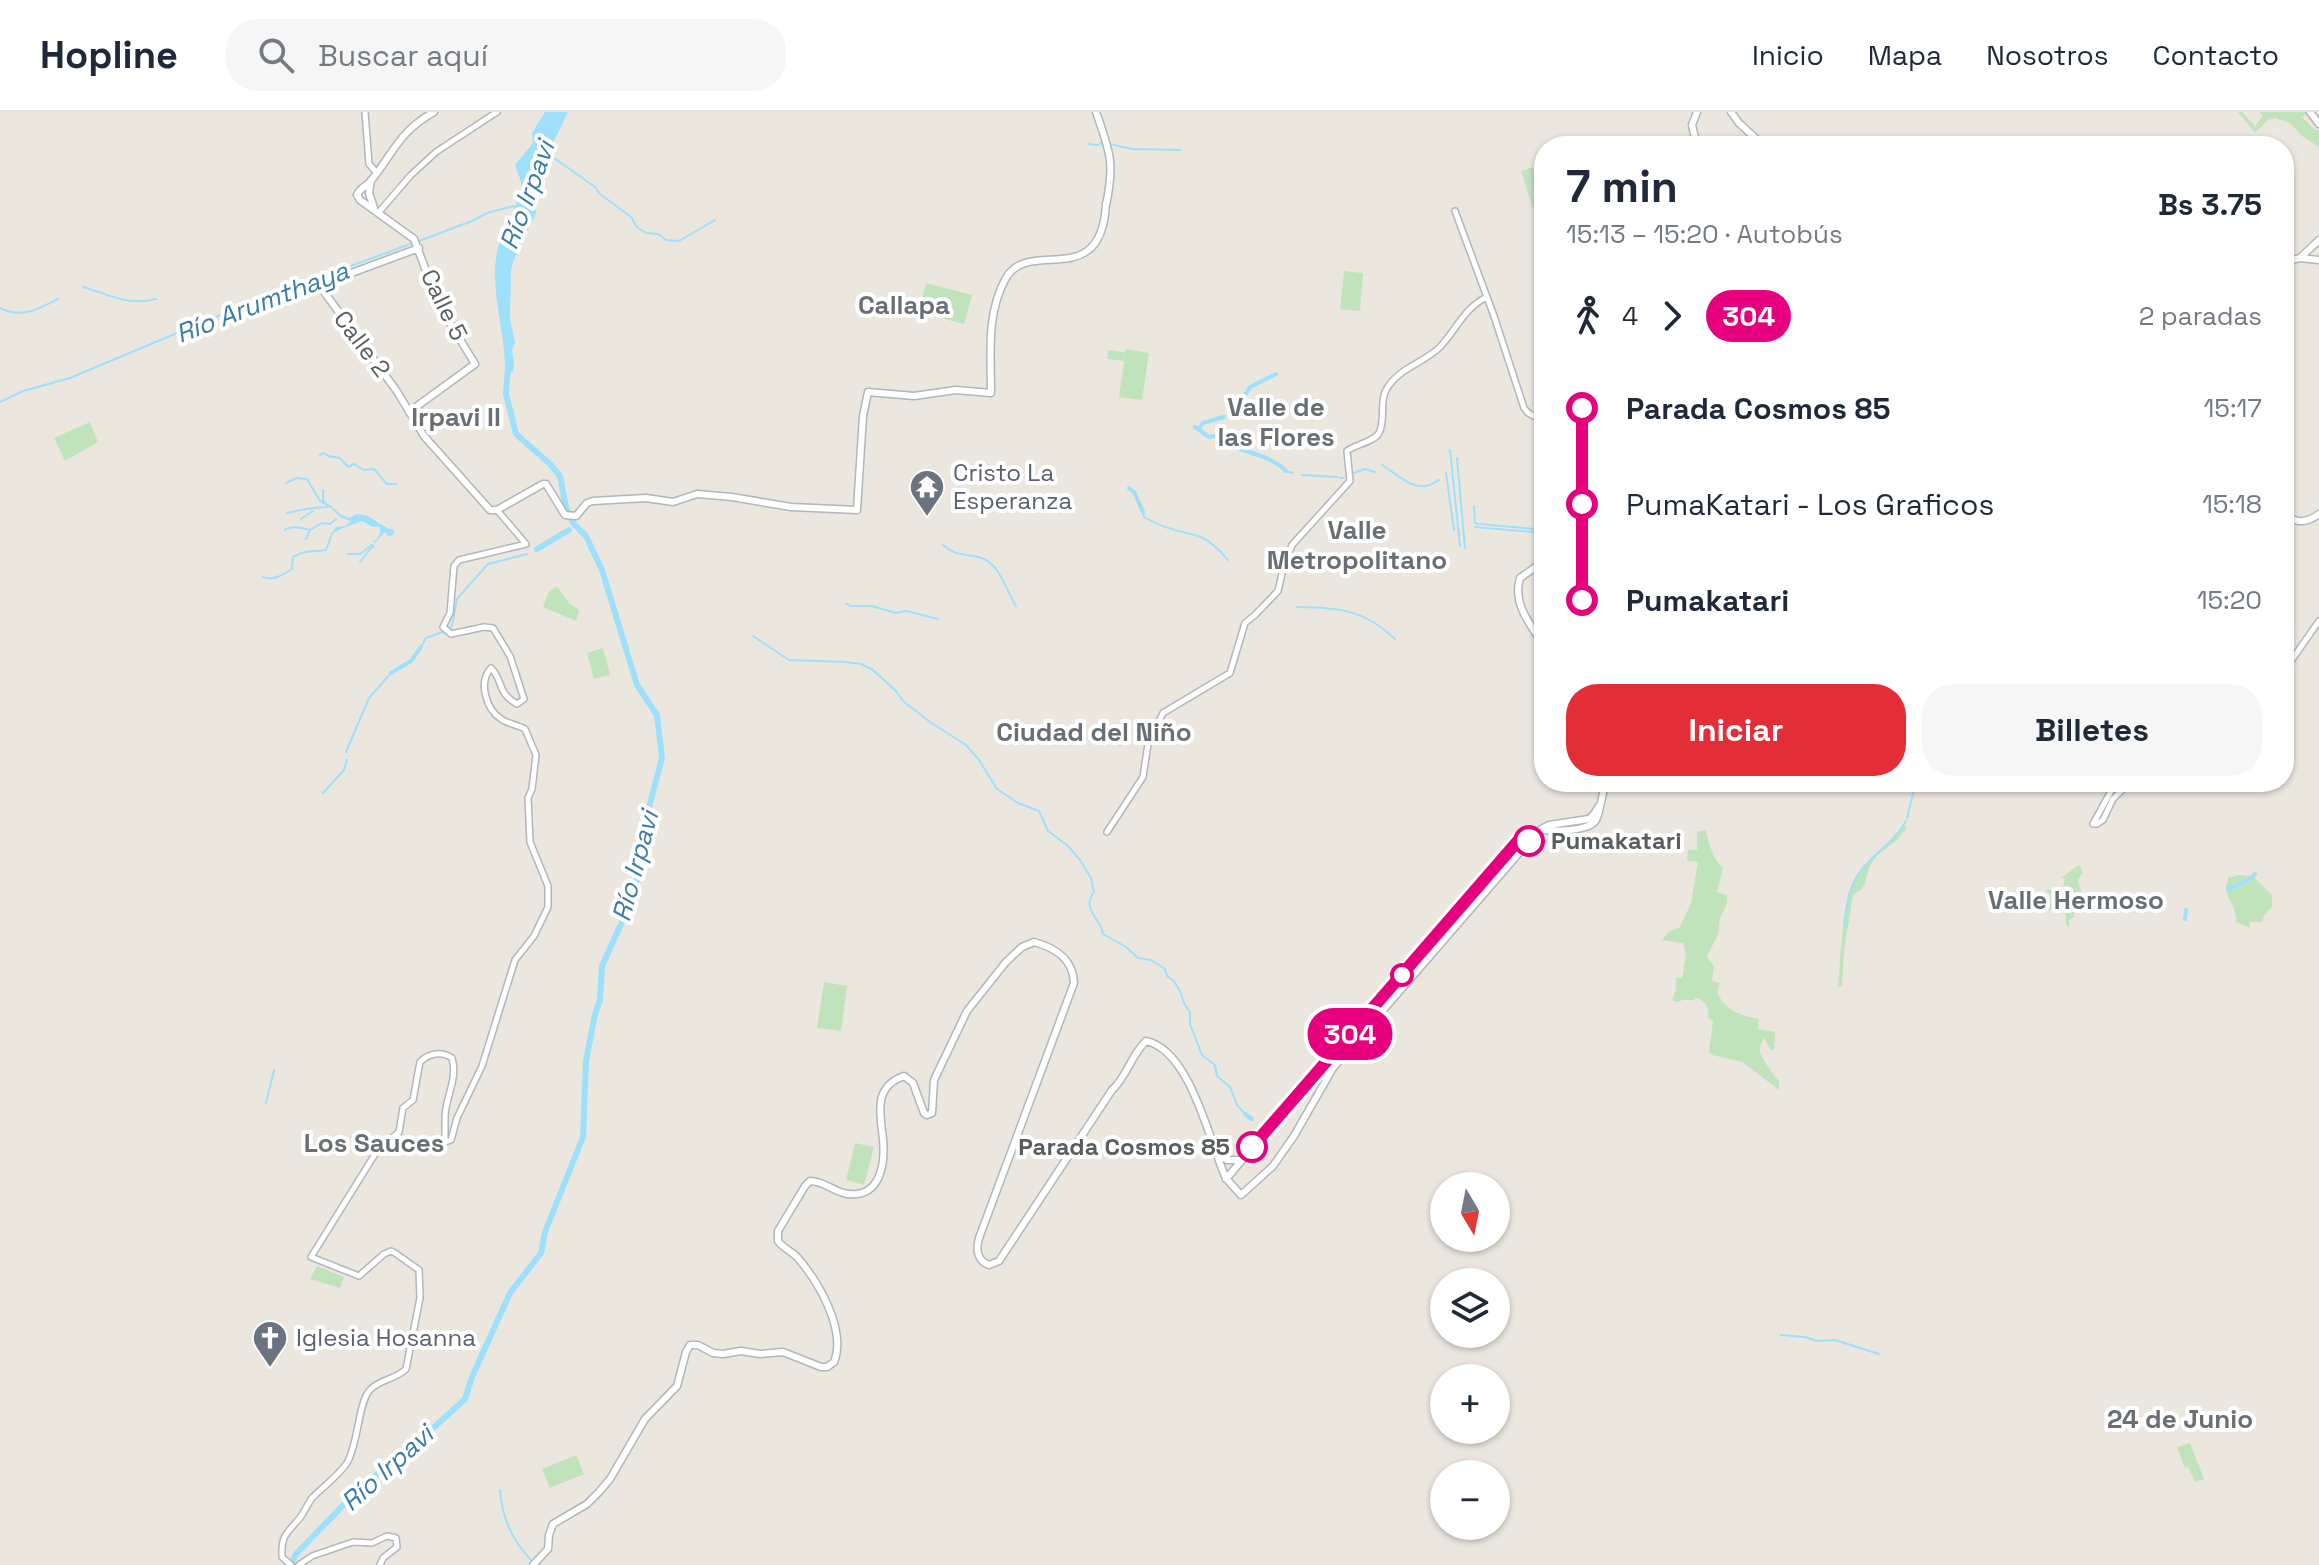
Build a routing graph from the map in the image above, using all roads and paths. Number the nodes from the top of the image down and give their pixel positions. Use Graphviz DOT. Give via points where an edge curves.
graph roads {
  1 [pos="365,112"];
  2 [pos="434,112"];
  3 [pos="497,112"];
  4 [pos="1096,112"];
  5 [pos="1697,112"];
  6 [pos="1731,112"];
  7 [pos="2310,112"];
  8 [pos="2319,124"];
  9 [pos="1695,136"];
  10 [pos="1753,136"];
  11 [pos="376,172"];
  12 [pos="371,180"];
  13 [pos="362,188"];
  14 [pos="370,194"];
  15 [pos="363,201"];
  16 [pos="377,211"];
  17 [pos="1455,211"];
  18 [pos="2319,240"];
  19 [pos="417,244"];
  20 [pos="2300,258"];
  21 [pos="2294,260"];
  22 [pos="2319,260"];
  23 [pos="1487,297"];
  24 [pos="409,412"];
  25 [pos="1534,416"];
  26 [pos="497,510"];
  27 [pos="2319,514"];
  28 [pos="2294,520"];
  29 [pos="1534,568"];
  30 [pos="2319,621"];
  31 [pos="1534,630"];
  32 [pos="2294,657"];
  33 [pos="1602,792"];
  34 [pos="2111,792"];
  35 [pos="2120,792"];
  36 [pos="1107,832"];
  37 [pos="1531,834"];
  38 [pos="1218,1154"];
  39 [pos="1241,1160"];
  40 [pos="1226,1179"];
  41 [pos="535,1563"];
  42 [pos="289,1564"];
  43 [pos="299,1565"];
  44 [pos="380,1565"];
  1 -- 11 [label="street" via="369,164"];
  2 -- 11 [label="main road" via="400,139"];
  3 -- 16 [label="street" via="436,152"];
  4 -- 26 [label="main road" via="1111,175 1093,240 1059,260 1018,266 1006,278 991,323 991,393 868,392 857,510 697,494 673,502 593,501 576,516 562,513 543,484"];
  5 -- 9 [label="main road"];
  6 -- 10 [label="main road"];
  7 -- 8 [label="main road"];
  11 -- 12 [label="main road"];
  12 -- 13 [label="main road"];
  12 -- 14 [label="main road"];
  13 -- 14 [label="main road"];
  13 -- 15 [label="main road" via="357,196"];
  14 -- 15 [label="main road"];
  14 -- 16 [label="main road"];
  15 -- 16 [label="main road"];
  16 -- 19 [label="main road"];
  17 -- 23 [label="street"];
  18 -- 20 [label="main road"];
  19 -- 24 [label="main road, Calle 5" via="439,305 475,364"];
  19 -- 24 [label="main road, Calle 2" via="319,285"];
  20 -- 21 [label="main road"];
  20 -- 22 [label="main road"];
  23 -- 25 [label="street" via="1524,408"];
  23 -- 36 [label="street" via="1465,314 1439,348 1393,380 1384,396 1378,434 1347,451 1348,484 1292,545 1278,591 1245,623 1230,673 1163,713 1148,744 1143,777"];
  24 -- 26 [label="main road, Calle 2" via="488,508"];
  26 -- 42 [label="street" via="526,544 459,560 445,630 451,634 493,628 510,656 524,699 517,704 507,697 491,668 486,698 500,719 525,729 536,755 528,798 530,842 548,886 548,907 515,960 482,1066 451,1140 445,1142 445,1113 454,1065 442,1053 420,1062 413,1100 403,1108 399,1132 377,1151 311,1257 359,1276 391,1251 419,1270 420,1298 406,1369 365,1397 349,1459 286,1532 282,1557"];
  27 -- 28 [label="main road"];
  29 -- 31 [label="main road" via="1520,578 1518,592 1520,607"];
  30 -- 32 [label="street"];
  33 -- 37 [label="main road" via="1596,821 1586,828"];
  34 -- 35 [label="street" via="2093,824 2103,820"];
  37 -- 39 [label="main road" via="1517,842"];
  37 -- 40 [label="main road" via="1333,1068 1273,1166 1241,1195"];
  38 -- 39 [label="main road"];
  38 -- 40 [label="main road"];
  38 -- 41 [label="main road" via="1200,1105 1174,1060 1146,1041 999,1261 984,1263 979,1238 1074,983 1063,956 1040,943 1028,943 967,1011 934,1080 932,1113 924,1113 913,1083 904,1076 881,1097 883,1149 872,1188 845,1194 810,1181 778,1231 778,1241 799,1260 829,1308 838,1340 834,1362 821,1367 777,1351 723,1354 690,1345 677,1386 645,1419 599,1492 553,1524 548,1549"];
  39 -- 40 [label="main road"];
  43 -- 44 [label="street" via="353,1542 396,1538 397,1547"];
}
